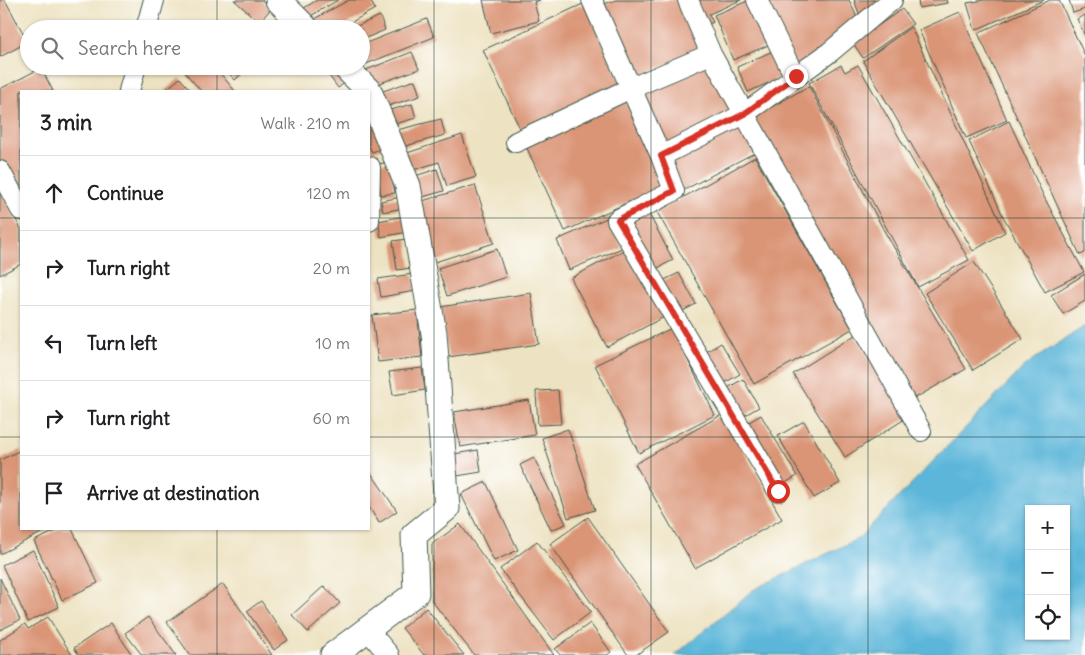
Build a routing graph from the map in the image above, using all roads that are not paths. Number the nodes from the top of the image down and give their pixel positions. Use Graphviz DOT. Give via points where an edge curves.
graph roads {
  1 [pos="154,0"];
  2 [pos="278,0"];
  3 [pos="592,0"];
  4 [pos="688,0"];
  5 [pos="757,0"];
  6 [pos="892,0"];
  7 [pos="148,20"];
  8 [pos="298,20"];
  9 [pos="711,54"];
  10 [pos="133,75"];
  11 [pos="353,75"];
  12 [pos="796,76"];
  13 [pos="631,88"];
  14 [pos="129,90"];
  15 [pos="367,90"];
  16 [pos="370,94"];
  17 [pos="744,114"];
  18 [pos="516,142"];
  19 [pos="661,156"];
  20 [pos="0,171"];
  21 [pos="20,208"];
  22 [pos="921,431"];
  23 [pos="778,491"];
  24 [pos="367,629"];
  25 [pos="333,655"];
  26 [pos="389,655"];
  1 -- 7 [label="street"];
  2 -- 8 [label="street"];
  3 -- 13 [label="street"];
  4 -- 9 [label="street"];
  5 -- 12 [label="street"];
  6 -- 12 [label="street"];
  9 -- 13 [label="street"];
  9 -- 17 [label="street"];
  10 -- 14 [label="street"];
  11 -- 15 [label="street"];
  12 -- 17 [label="street"];
  13 -- 18 [label="street"];
  13 -- 19 [label="street"];
  16 -- 24 [label="street" via="408,186 434,333 447,508 414,535 416,593"];
  17 -- 19 [label="street"];
  17 -- 22 [label="street"];
  19 -- 23 [label="street" via="674,191 618,220"];
  20 -- 21 [label="street"];
  24 -- 25 [label="street"];
  24 -- 26 [label="street"];
}
